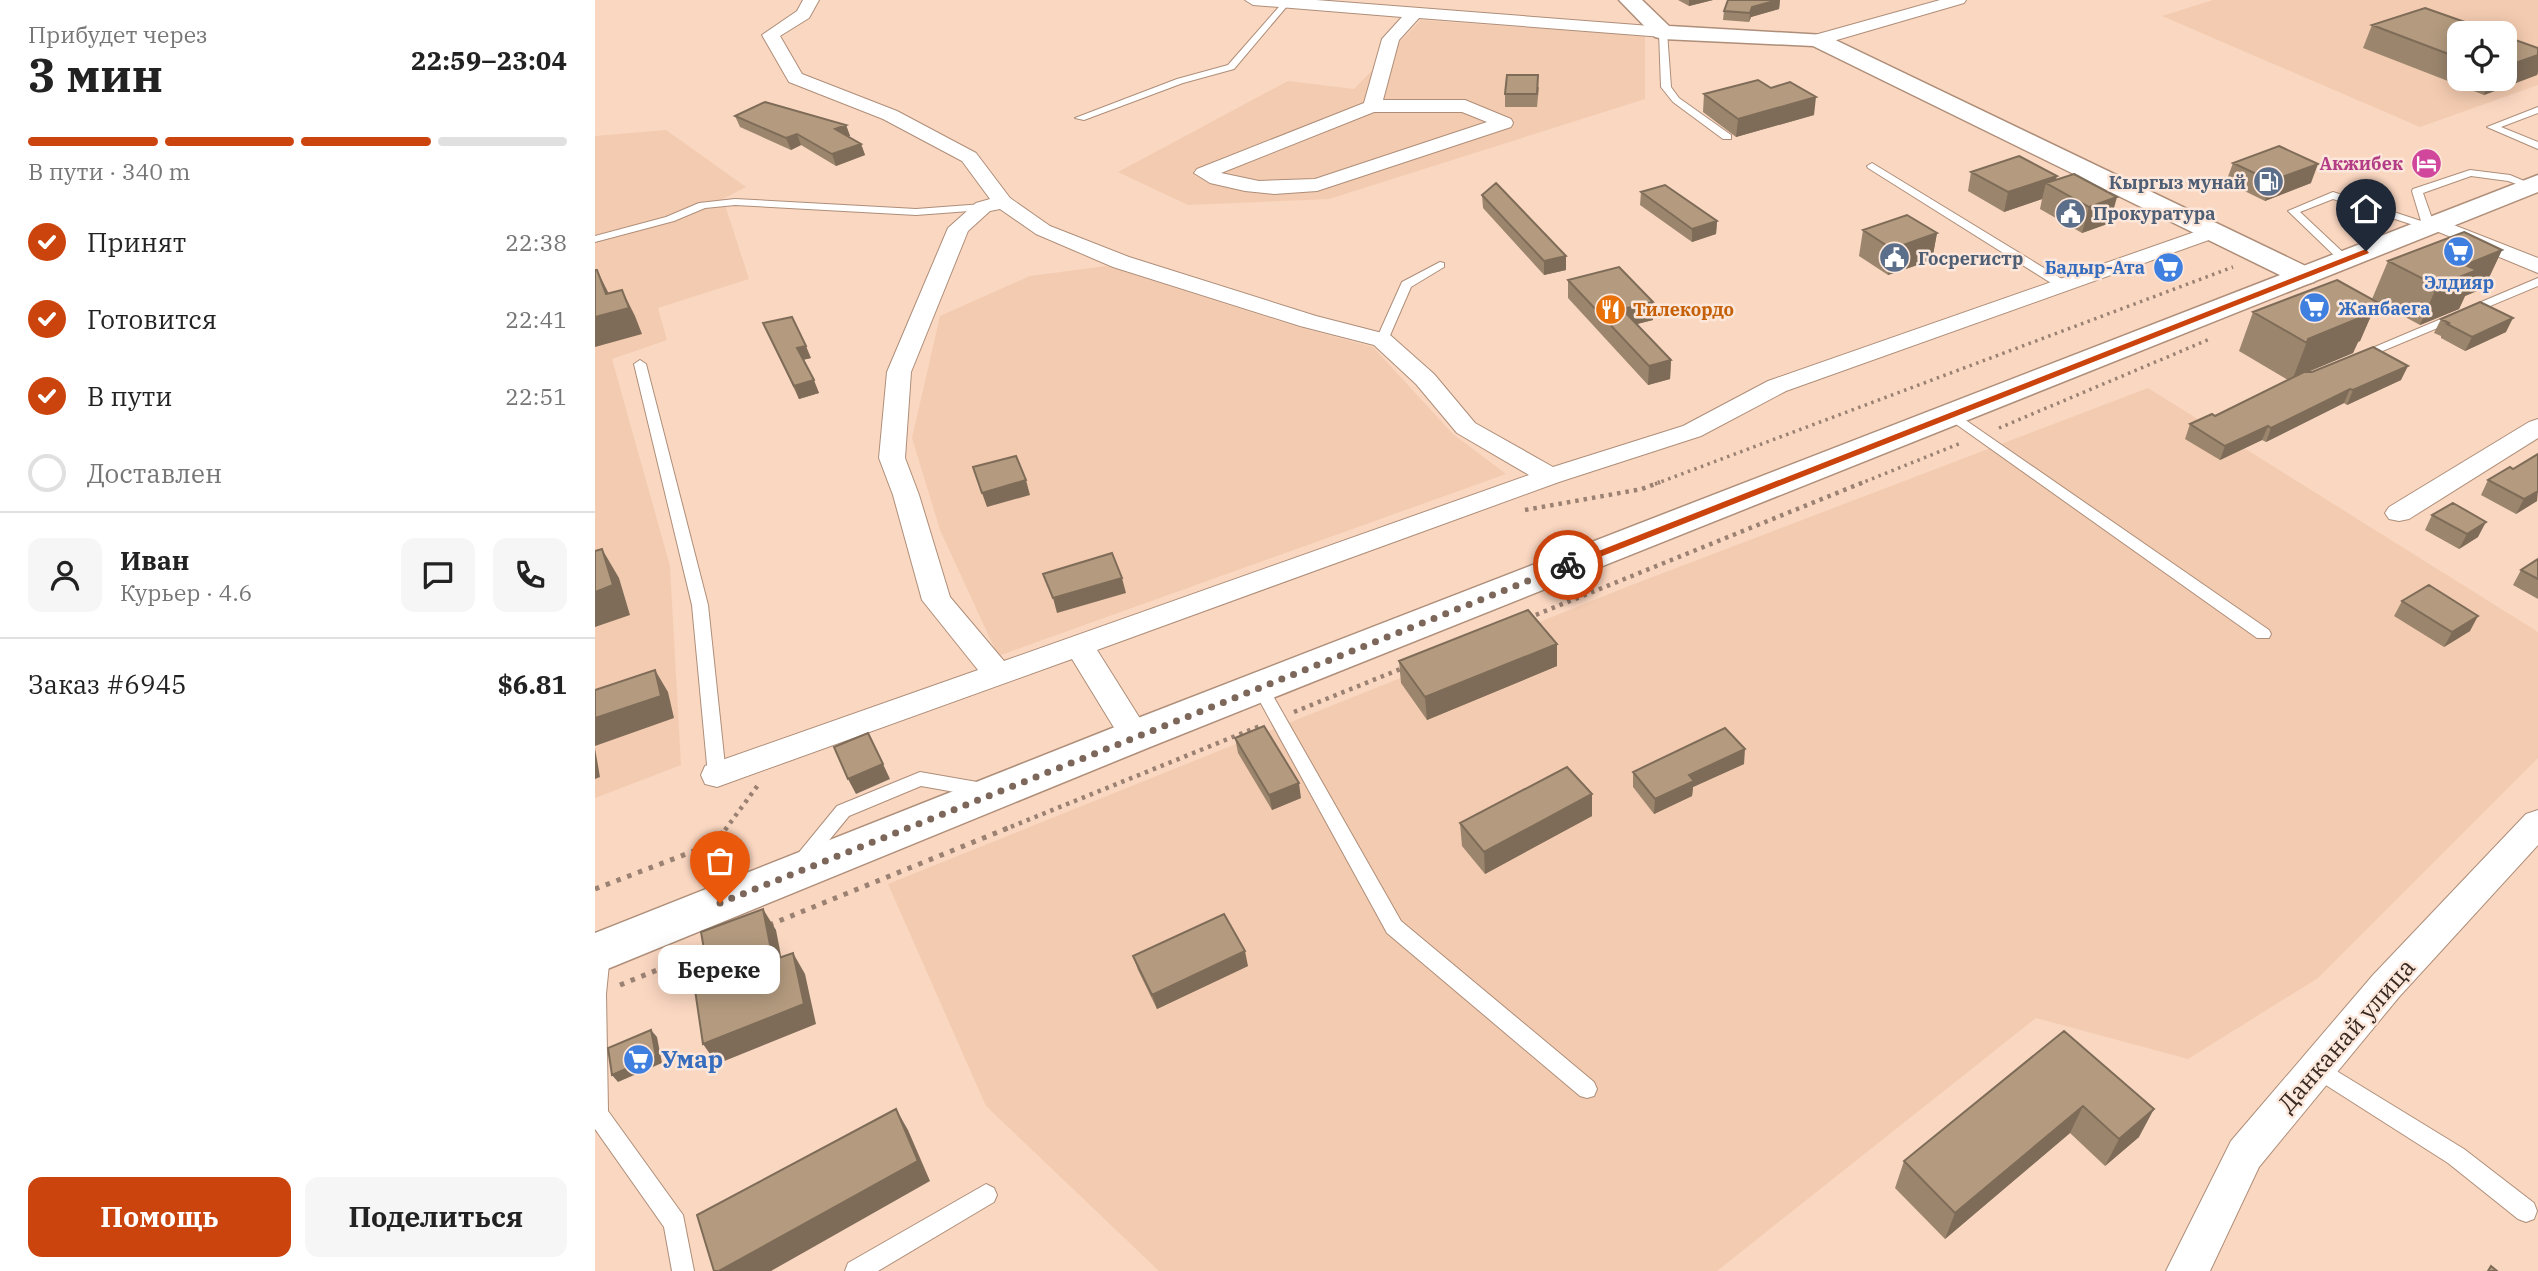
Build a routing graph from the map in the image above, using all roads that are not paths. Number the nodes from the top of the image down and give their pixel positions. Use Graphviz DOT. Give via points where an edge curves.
graph roads {
  1 [pos="811,0"];
  2 [pos="1253,0"];
  3 [pos="1630,0"];
  4 [pos="1949,1"];
  5 [pos="1285,3"];
  6 [pos="1363,5"];
  7 [pos="1414,14"];
  8 [pos="1663,32"];
  9 [pos="1817,40"];
  10 [pos="1372,106"];
  11 [pos="2538,110"];
  12 [pos="1080,118"];
  13 [pos="1727,138"];
  14 [pos="2538,146"];
  15 [pos="1872,166"];
  16 [pos="2535,185"];
  17 [pos="993,205"];
  18 [pos="2432,225"];
  19 [pos="2213,232"];
  20 [pos="595,239"];
  21 [pos="2345,260"];
  22 [pos="1440,265"];
  23 [pos="2538,266"];
  24 [pos="2291,270"];
  25 [pos="2538,282"];
  26 [pos="2063,285"];
  27 [pos="1382,340"];
  28 [pos="2350,360"];
  29 [pos="640,364"];
  30 [pos="1951,414"];
  31 [pos="2538,427"];
  32 [pos="1550,476"];
  33 [pos="2399,513"];
  34 [pos="2263,634"];
  35 [pos="1079,645"];
  36 [pos="998,674"];
  37 [pos="1260,687"];
  38 [pos="1135,736"];
  39 [pos="717,775"];
  40 [pos="2538,823"];
  41 [pos="598,953"];
  42 [pos="596,995"];
  43 [pos="2318,1068"];
  44 [pos="1587,1089"];
  45 [pos="986,1195"];
  46 [pos="2526,1211"];
  47 [pos="683,1271"];
  48 [pos="856,1271"];
  49 [pos="2188,1271"];
  1 -- 17 [label="street" via="803,14 771,35 795,78 890,115 969,158"];
  2 -- 5 [label="street"];
  3 -- 8 [label="main road"];
  4 -- 9 [label="street"];
  5 -- 6 [label="street"];
  5 -- 12 [label="lane" via="1231,67"];
  6 -- 7 [label="street"];
  7 -- 8 [label="street"];
  7 -- 10 [label="street" via="1391,40"];
  8 -- 9 [label="main road"];
  8 -- 13 [label="lane" via="1666,87 1676,100"];
  9 -- 19 [label="main road"];
  10 -- 10 [label="street" via="1346,117 1203,173 1223,183 1285,188 1317,185 1504,123 1465,106"];
  11 -- 14 [label="lane" via="2492,127"];
  15 -- 26 [label="lane"];
  16 -- 18 [label="main road"];
  17 -- 20 [label="lane" via="916,212 734,202 703,205"];
  17 -- 27 [label="street" via="1121,262"];
  17 -- 36 [label="street" via="960,228 899,372 891,458 936,600"];
  18 -- 21 [label="main road"];
  18 -- 21 [label="lane" via="2333,195 2293,211"];
  18 -- 23 [label="street"];
  19 -- 24 [label="main road"];
  19 -- 26 [label="street"];
  21 -- 24 [label="main road"];
  22 -- 27 [label="lane" via="1406,285"];
  24 -- 30 [label="main road"];
  25 -- 28 [label="lane"];
  26 -- 32 [label="street" via="1777,386 1692,431"];
  27 -- 32 [label="street" via="1425,379 1466,428"];
  29 -- 39 [label="lane" via="700,606"];
  30 -- 34 [label="lane"];
  30 -- 37 [label="main road"];
  31 -- 33 [label="street"];
  32 -- 35 [label="street"];
  35 -- 36 [label="street"];
  35 -- 38 [label="street"];
  36 -- 39 [label="street"];
  37 -- 38 [label="main road"];
  37 -- 44 [label="lane" via="1395,927"];
  38 -- 41 [label="main road"];
  40 -- 43 [label="street, Данканай улица" via="2386,986"];
  41 -- 42 [label="lane"];
  42 -- 47 [label="lane" via="597,1114 675,1223"];
  43 -- 46 [label="lane" via="2456,1156"];
  43 -- 49 [label="street, Данканай улица" via="2245,1154"];
  45 -- 48 [label="lane"];
}
